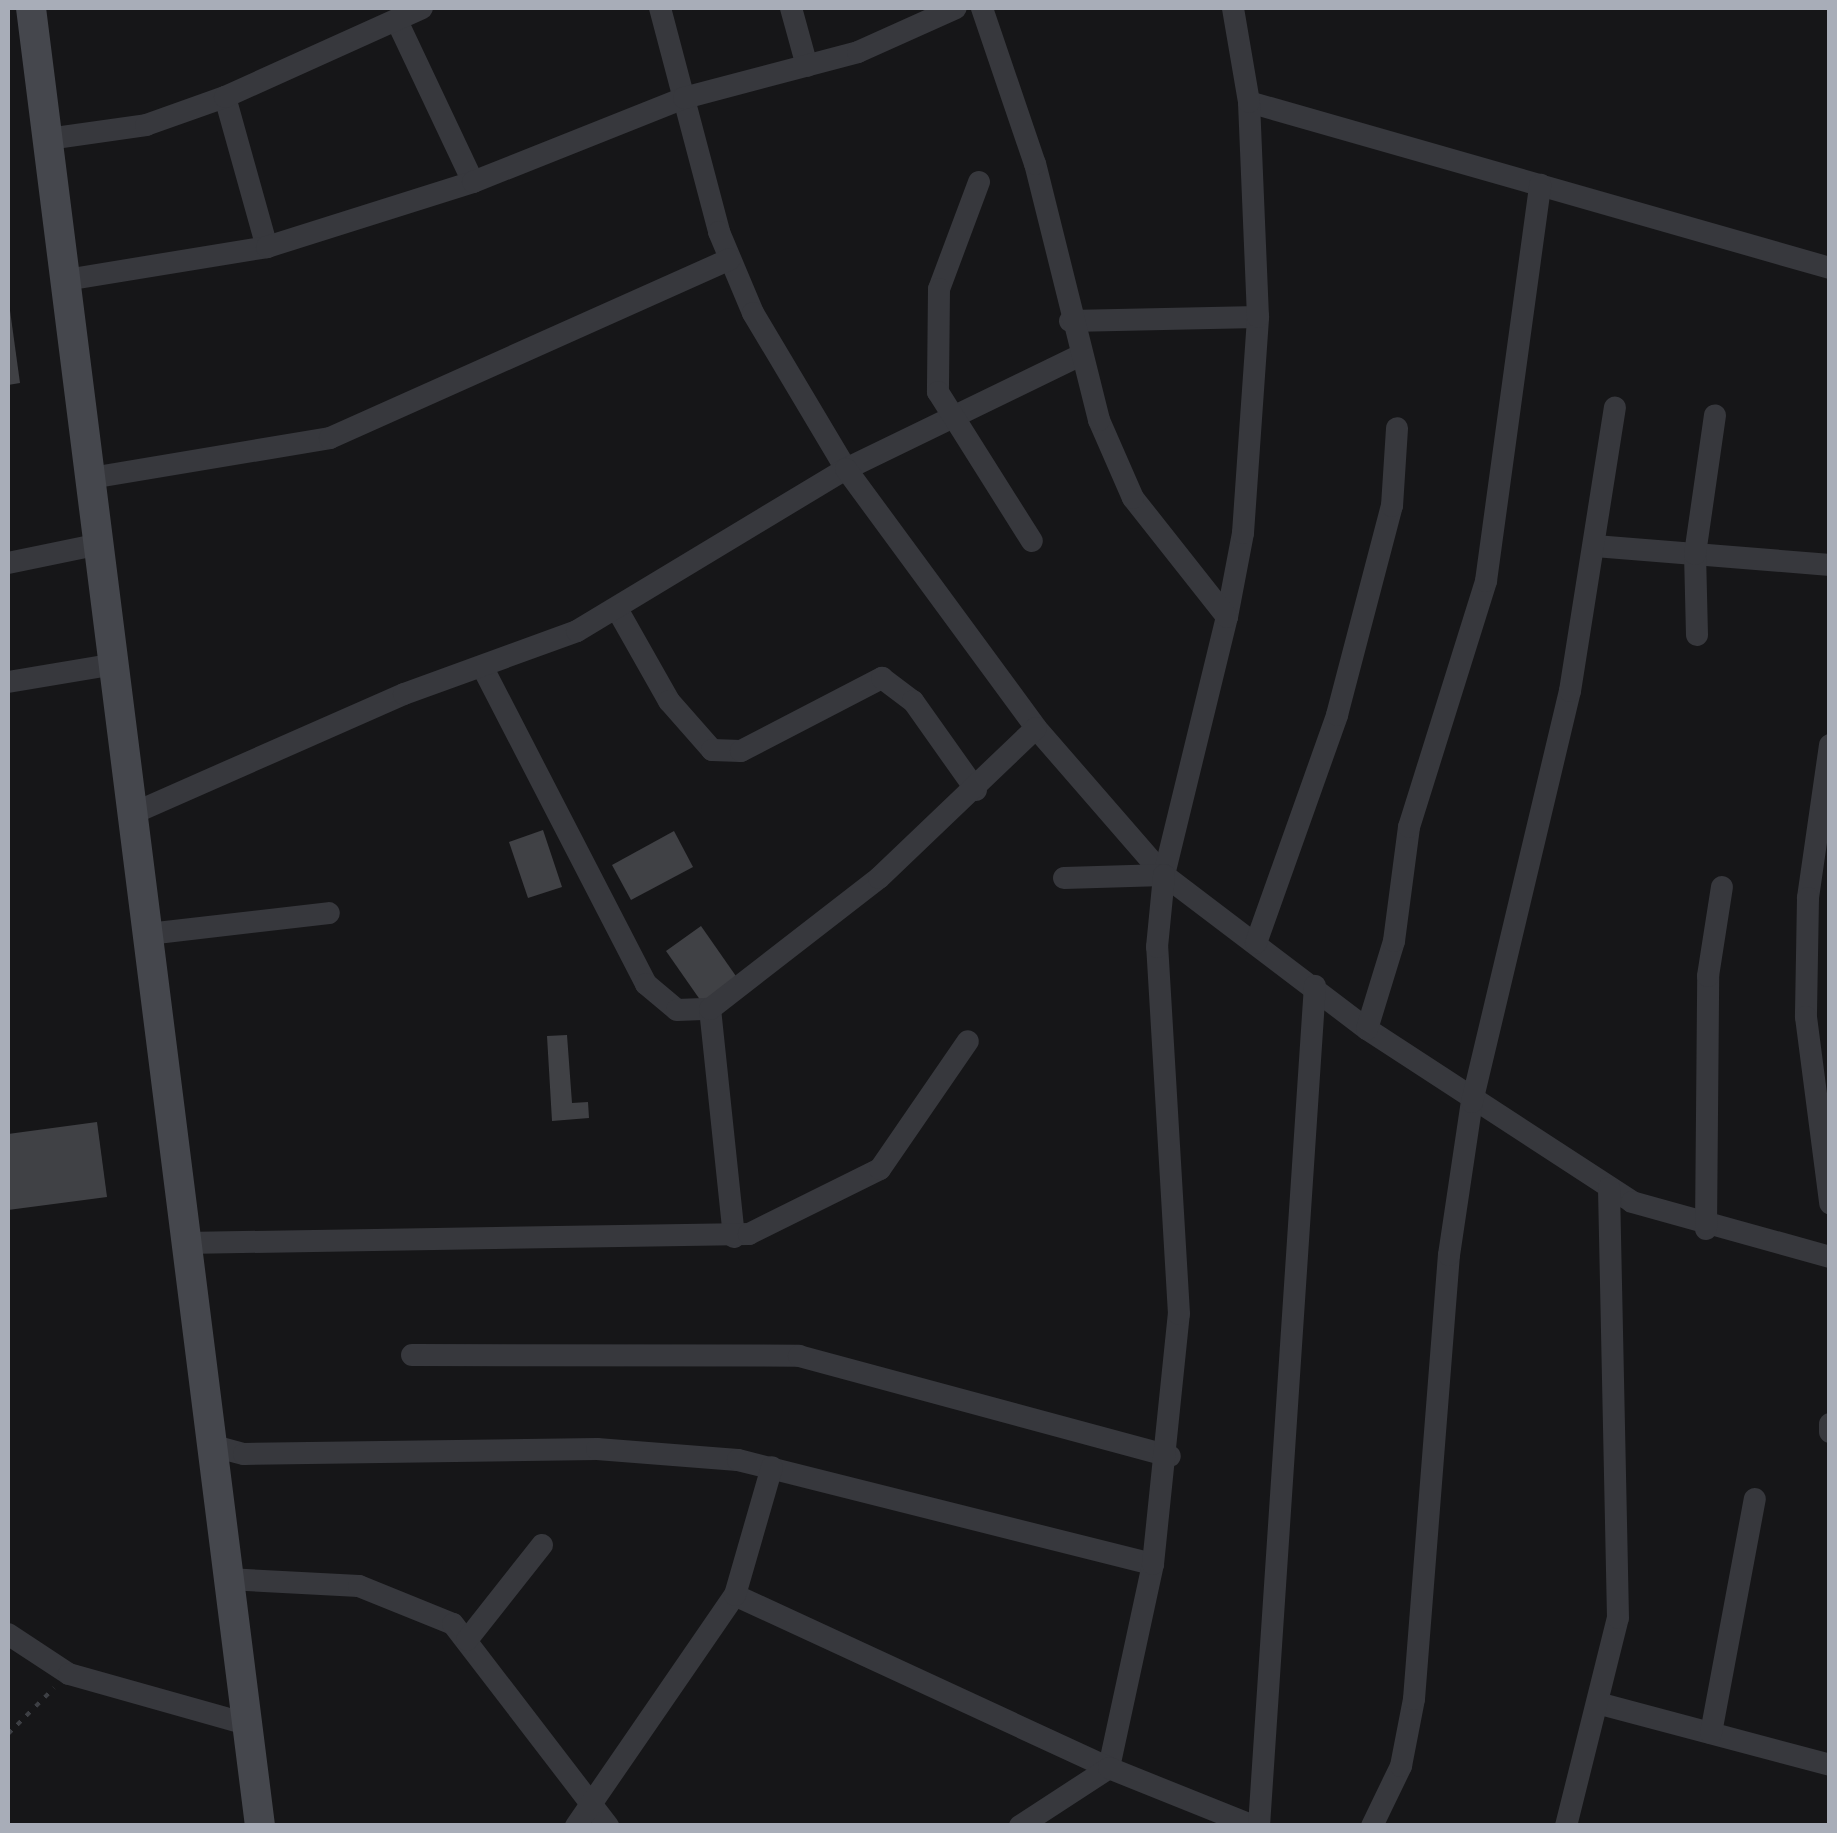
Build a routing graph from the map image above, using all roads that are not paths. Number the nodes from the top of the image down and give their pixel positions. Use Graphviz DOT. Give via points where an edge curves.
graph roads {
  1 [pos="31,8"];
  2 [pos="422,8"];
  3 [pos="660,8"];
  4 [pos="791,8"];
  5 [pos="956,8"];
  6 [pos="982,8"];
  7 [pos="1233,8"];
  8 [pos="396,21"];
  9 [pos="807,66"];
  10 [pos="225,98"];
  11 [pos="684,98"];
  12 [pos="1250,102"];
  13 [pos="48,139"];
  14 [pos="473,182"];
  15 [pos="979,182"];
  16 [pos="1540,185"];
  17 [pos="267,247"];
  18 [pos="730,259"];
  19 [pos="1830,268"];
  20 [pos="66,280"];
  21 [pos="1258,317"];
  22 [pos="1070,321"];
  23 [pos="1079,356"];
  24 [pos="1615,408"];
  25 [pos="1715,415"];
  26 [pos="954,423"];
  27 [pos="1396,428"];
  28 [pos="846,469"];
  29 [pos="92,478"];
  30 [pos="1032,540"];
  31 [pos="100,544"];
  32 [pos="1596,546"];
  33 [pos="1695,554"];
  34 [pos="8,564"];
  35 [pos="1830,565"];
  36 [pos="617,609"];
  37 [pos="1227,617"];
  38 [pos="1697,634"];
  39 [pos="115,664"];
  40 [pos="485,672"];
  41 [pos="8,682"];
  42 [pos="1036,728"];
  43 [pos="1830,745"];
  44 [pos="976,790"];
  45 [pos="134,813"];
  46 [pos="1164,875"];
  47 [pos="1064,878"];
  48 [pos="1722,887"];
  49 [pos="330,913"];
  50 [pos="148,934"];
  51 [pos="1256,943"];
  52 [pos="1315,986"];
  53 [pos="710,1009"];
  54 [pos="1367,1029"];
  55 [pos="968,1042"];
  56 [pos="1472,1102"];
  57 [pos="1609,1188"];
  58 [pos="1830,1203"];
  59 [pos="1706,1229"];
  60 [pos="734,1237"];
  61 [pos="184,1243"];
  62 [pos="1830,1257"];
  63 [pos="412,1355"];
  64 [pos="210,1445"];
  65 [pos="1170,1456"];
  66 [pos="772,1467"];
  67 [pos="1755,1499"];
  68 [pos="542,1545"];
  69 [pos="1153,1564"];
  70 [pos="227,1579"];
  71 [pos="734,1594"];
  72 [pos="8,1634"];
  73 [pos="467,1640"];
  74 [pos="1601,1704"];
  75 [pos="246,1724"];
  76 [pos="1711,1733"];
  77 [pos="1830,1765"];
  78 [pos="1109,1768"];
  79 [pos="602,1818"];
  80 [pos="260,1826"];
  81 [pos="576,1826"];
  82 [pos="1020,1826"];
  83 [pos="1256,1826"];
  84 [pos="1372,1826"];
  85 [pos="1566,1826"];
  1 -- 13 [label="street"];
  2 -- 8 [label="street"];
  3 -- 11 [label="street"];
  4 -- 9 [label="street"];
  5 -- 9 [label="street"];
  6 -- 22 [label="street" via="1035,164"];
  7 -- 12 [label="street"];
  8 -- 10 [label="street"];
  8 -- 14 [label="street"];
  9 -- 11 [label="street"];
  10 -- 13 [label="street" via="146,125"];
  10 -- 17 [label="street"];
  11 -- 14 [label="street"];
  11 -- 18 [label="street"];
  12 -- 16 [label="street"];
  12 -- 21 [label="street"];
  13 -- 20 [label="street"];
  14 -- 17 [label="street"];
  15 -- 26 [label="street" via="955,232 932,341"];
  16 -- 19 [label="street"];
  16 -- 54 [label="street" via="1486,581 1409,827 1394,940"];
  17 -- 20 [label="street"];
  18 -- 28 [label="street"];
  18 -- 29 [label="street" via="330,438"];
  20 -- 29 [label="street"];
  21 -- 22 [label="street"];
  21 -- 37 [label="street" via="1247,498"];
  22 -- 23 [label="street"];
  23 -- 26 [label="street"];
  23 -- 37 [label="street" via="1133,498"];
  24 -- 32 [label="street"];
  25 -- 33 [label="street"];
  26 -- 28 [label="street"];
  26 -- 30 [label="street"];
  27 -- 51 [label="street" via="1392,506 1338,715"];
  28 -- 36 [label="street"];
  28 -- 42 [label="street"];
  29 -- 31 [label="street"];
  31 -- 34 [label="street"];
  31 -- 39 [label="street"];
  32 -- 33 [label="street"];
  32 -- 56 [label="street" via="1570,691"];
  33 -- 35 [label="street"];
  33 -- 38 [label="street"];
  36 -- 40 [label="street"];
  36 -- 44 [label="street" via="669,701 712,750 741,751 882,678 913,701"];
  37 -- 46 [label="street"];
  39 -- 41 [label="street"];
  39 -- 45 [label="street"];
  40 -- 45 [label="street" via="404,694"];
  40 -- 53 [label="street" via="646,984 677,1010"];
  42 -- 44 [label="street"];
  42 -- 46 [label="street"];
  43 -- 58 [label="street" via="1808,898 1806,1017"];
  44 -- 53 [label="street"];
  45 -- 50 [label="street"];
  46 -- 47 [label="street"];
  46 -- 51 [label="street"];
  46 -- 65 [label="street" via="1157,947 1178,1314"];
  48 -- 59 [label="street" via="1708,976"];
  49 -- 50 [label="street"];
  50 -- 61 [label="street"];
  51 -- 52 [label="street"];
  52 -- 54 [label="street"];
  52 -- 83 [label="street"];
  53 -- 60 [label="street"];
  54 -- 56 [label="street"];
  55 -- 60 [label="street" via="880,1169"];
  56 -- 57 [label="street"];
  56 -- 84 [label="street" via="1448,1254 1414,1699 1401,1766"];
  57 -- 59 [label="street"];
  57 -- 74 [label="street" via="1623,1539"];
  59 -- 62 [label="street"];
  60 -- 61 [label="street"];
  61 -- 64 [label="street"];
  63 -- 65 [label="street" via="799,1356"];
  64 -- 66 [label="street" via="244,1454 632,1450"];
  64 -- 70 [label="street"];
  65 -- 69 [label="street"];
  66 -- 69 [label="street"];
  66 -- 71 [label="street"];
  67 -- 76 [label="street"];
  68 -- 73 [label="street"];
  69 -- 78 [label="street"];
  70 -- 73 [label="street" via="359,1586 453,1624"];
  70 -- 75 [label="street"];
  71 -- 78 [label="street"];
  71 -- 79 [label="street"];
  72 -- 75 [label="street" via="69,1674"];
  73 -- 79 [label="street"];
  74 -- 76 [label="street"];
  74 -- 85 [label="street"];
  75 -- 80 [label="street"];
  76 -- 77 [label="street"];
  78 -- 82 [label="street"];
  78 -- 83 [label="street"];
  79 -- 81 [label="street"];
}
